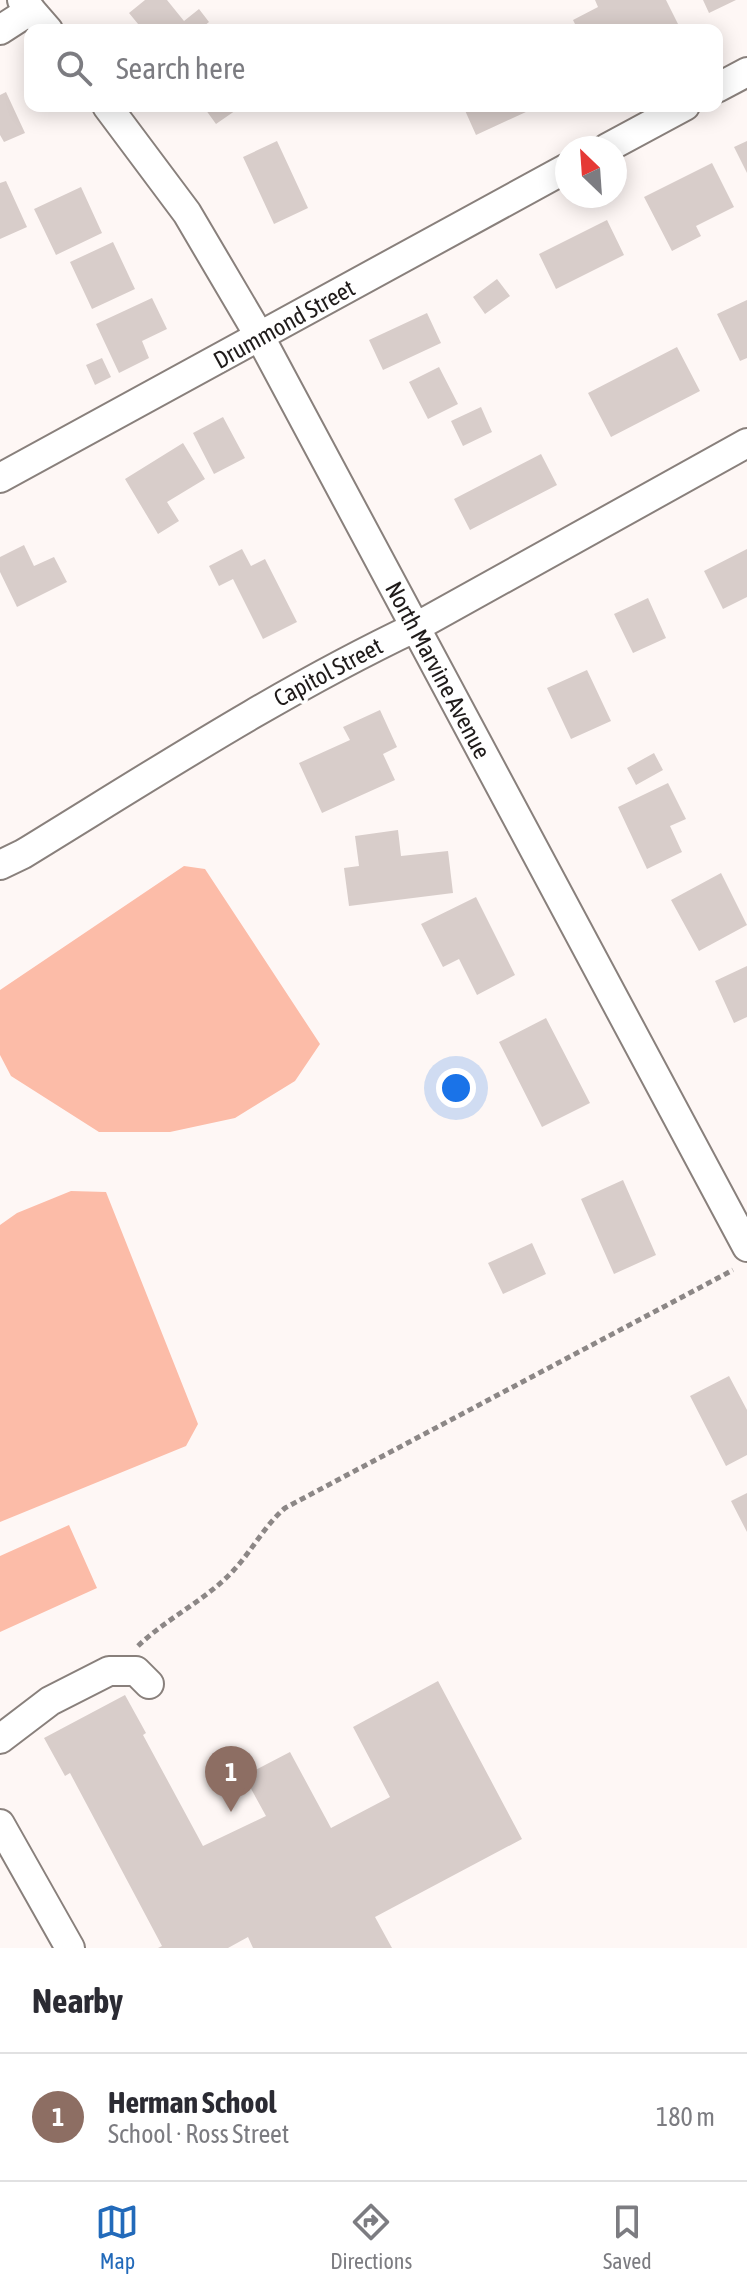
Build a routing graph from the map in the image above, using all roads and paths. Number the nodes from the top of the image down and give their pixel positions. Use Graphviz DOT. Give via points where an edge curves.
graph roads {
  1 [pos="31,9"];
  2 [pos="0,30"];
  3 [pos="747,72"];
  4 [pos="723,85"];
  5 [pos="111,112"];
  6 [pos="674,112"];
  7 [pos="627,137"];
  8 [pos="555,175"];
  9 [pos="260,337"];
  10 [pos="747,443"];
  11 [pos="0,478"];
  12 [pos="416,627"];
  13 [pos="0,865"];
  14 [pos="747,1247"];
  15 [pos="747,1263"];
  16 [pos="137,1678"];
  17 [pos="0,1739"];
  18 [pos="0,1824"];
  19 [pos="70,1948"];
  1 -- 2 [label="street"];
  3 -- 4 [label="street"];
  5 -- 9 [label="street, North Marvine Avenue" via="187,213"];
  6 -- 7 [label="street"];
  8 -- 9 [label="street, Drummond Street"];
  9 -- 11 [label="street, Drummond Street"];
  9 -- 12 [label="street, North Marvine Avenue"];
  10 -- 12 [label="street, Capitol Street"];
  12 -- 13 [label="street, Capitol Street" via="246,717"];
  12 -- 14 [label="street, North Marvine Avenue"];
  15 -- 16 [label="path" via="285,1508 231,1573 131,1652"];
  16 -- 17 [label="street" via="109,1671 50,1701"];
  18 -- 19 [label="street"];
}
